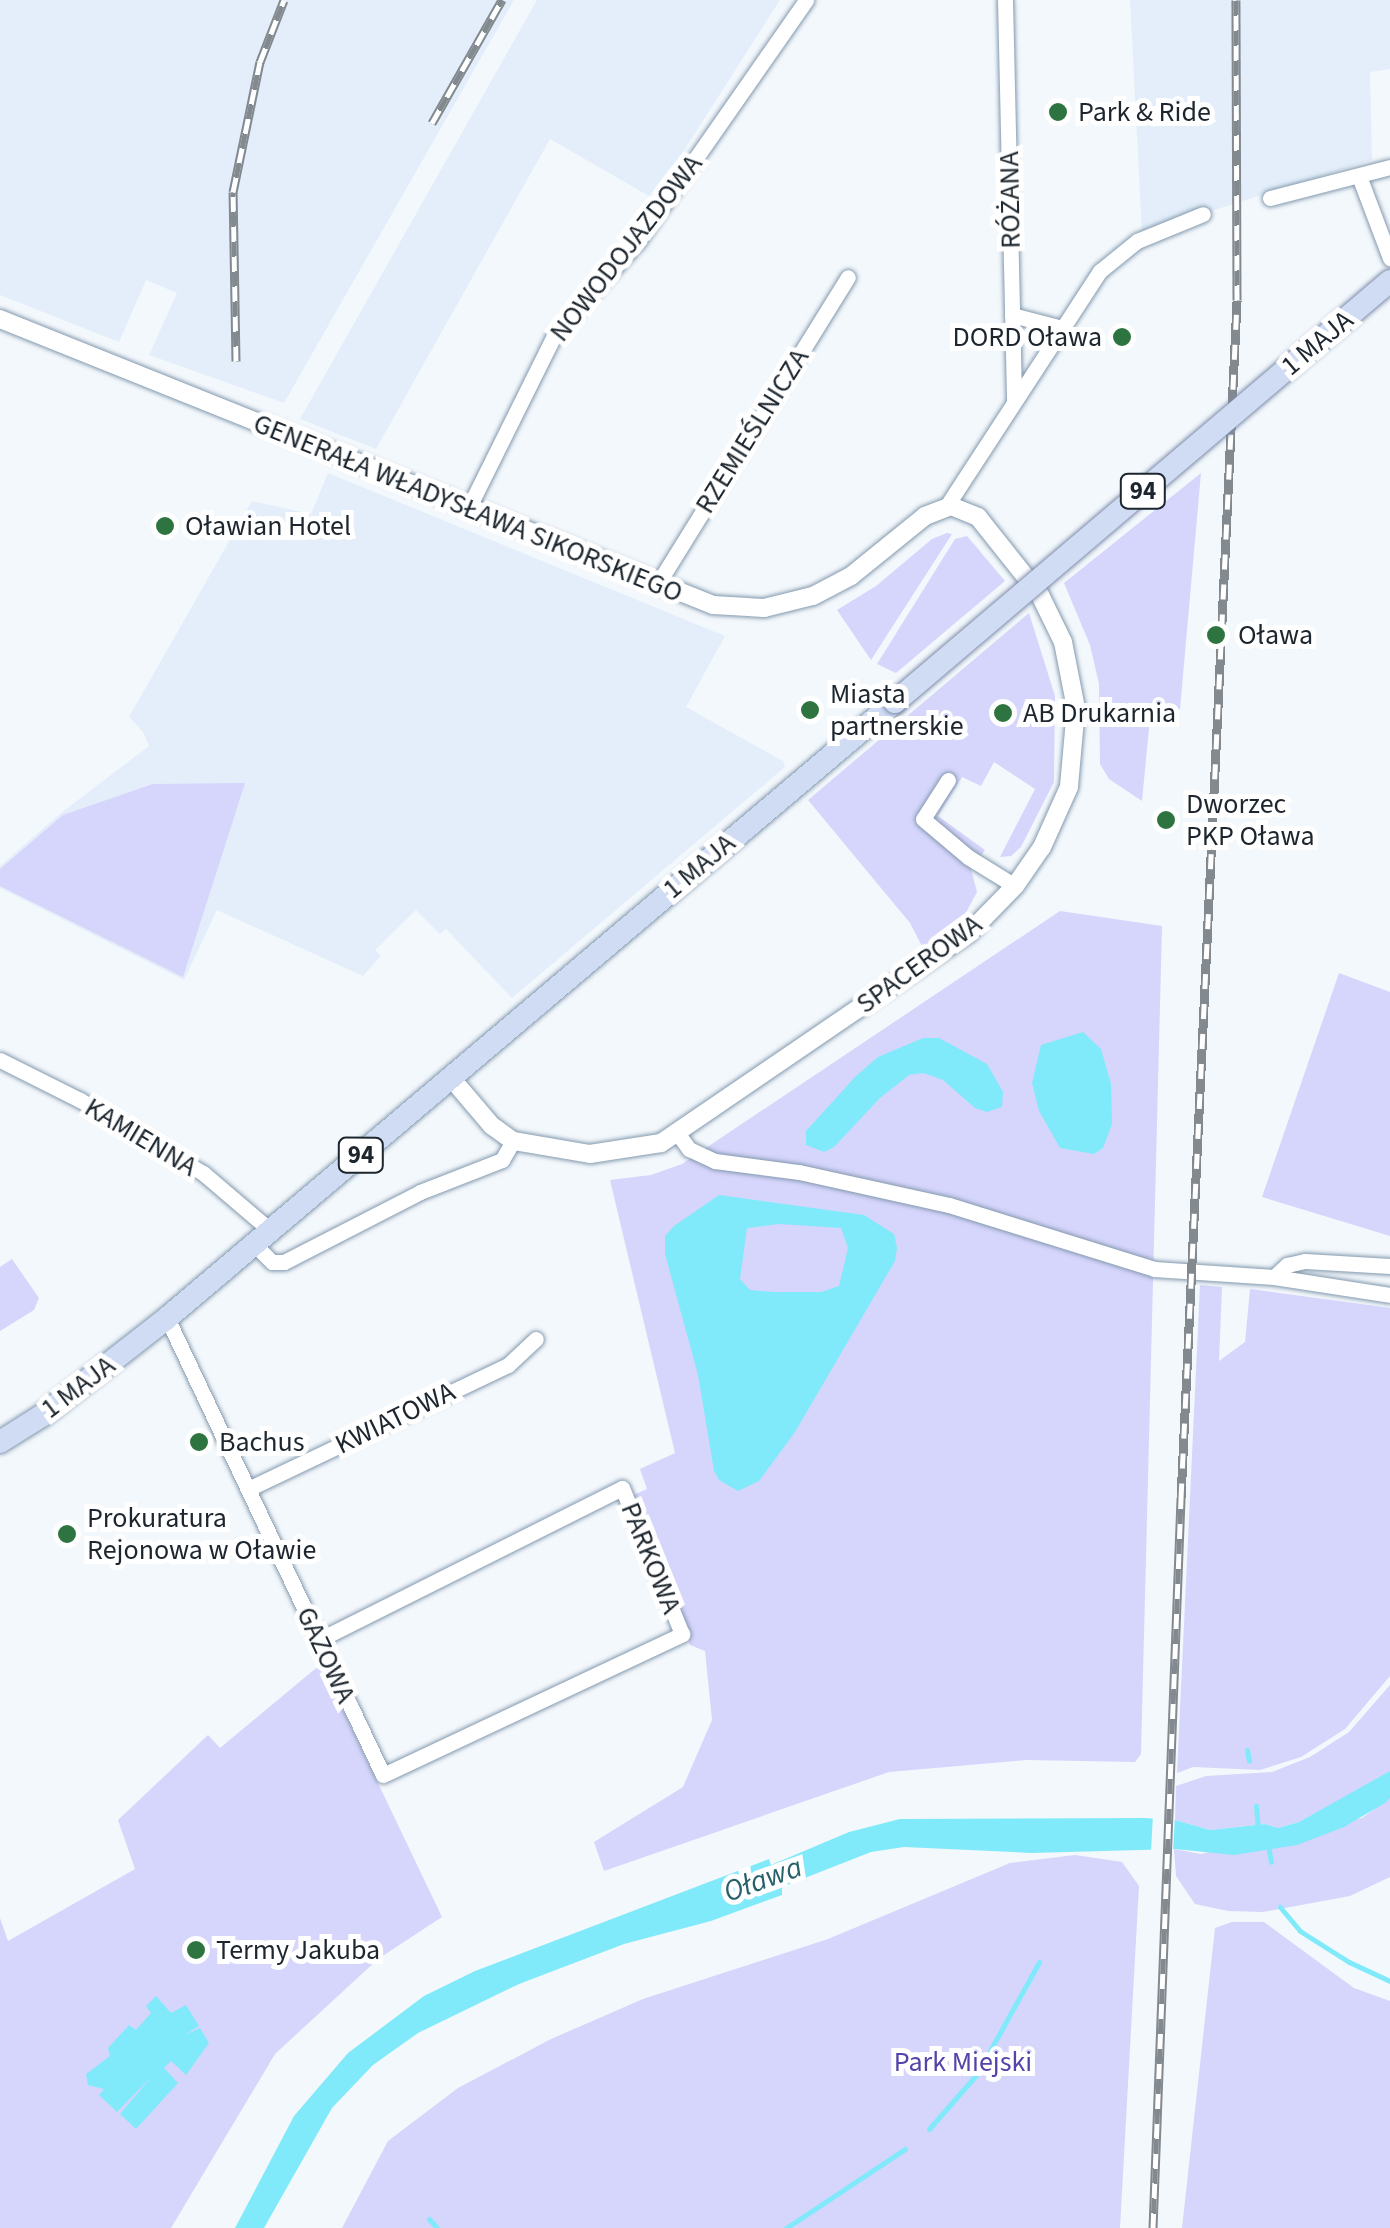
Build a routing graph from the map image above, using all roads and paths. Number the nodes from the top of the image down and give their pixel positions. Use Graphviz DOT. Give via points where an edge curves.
graph roads {
  1 [pos="806,0"];
  2 [pos="1005,0"];
  3 [pos="1390,167"];
  4 [pos="1359,176"];
  5 [pos="1270,198"];
  6 [pos="1203,214"];
  7 [pos="1390,258"];
  8 [pos="848,277"];
  9 [pos="1390,281"];
  10 [pos="1012,316"];
  11 [pos="0,319"];
  12 [pos="1062,328"];
  13 [pos="1014,399"];
  14 [pos="946,506"];
  15 [pos="468,509"];
  16 [pos="657,585"];
  17 [pos="948,780"];
  18 [pos="1015,886"];
  19 [pos="0,1060"];
  20 [pos="452,1078"];
  21 [pos="678,1134"];
  22 [pos="513,1140"];
  23 [pos="263,1238"];
  24 [pos="1390,1266"];
  25 [pos="1267,1276"];
  26 [pos="1390,1294"];
  27 [pos="167,1318"];
  28 [pos="536,1340"];
  29 [pos="0,1442"];
  30 [pos="248,1490"];
  31 [pos="320,1639"];
  32 [pos="383,1775"];
  1 -- 15 [label="street, NOWODOJAZDOWA" via="638,242 554,336"];
  2 -- 10 [label="street, RÓŻANA"];
  3 -- 4 [label="street"];
  4 -- 5 [label="street"];
  4 -- 7 [label="street"];
  6 -- 12 [label="street" via="1137,241 1107,264"];
  8 -- 16 [label="street, RZEMIEŚLNICZA"];
  9 -- 20 [label="main road, 1 MAJA / 94, bridge"];
  10 -- 12 [label="street"];
  10 -- 13 [label="street, RÓŻANA"];
  11 -- 15 [label="street, GENERAŁA WŁADYSŁAWA SIKORSKIEGO"];
  12 -- 13 [label="street"];
  13 -- 14 [label="street"];
  14 -- 16 [label="street, GENERAŁA WŁADYSŁAWA SIKORSKIEGO" via="852,576 796,602 713,605"];
  14 -- 18 [label="street, SPACEROWA" via="972,512 1019,566 1055,624 1070,672 1076,729 1068,792"];
  15 -- 16 [label="street, GENERAŁA WŁADYSŁAWA SIKORSKIEGO"];
  17 -- 18 [label="street" via="923,818"];
  18 -- 21 [label="street, SPACEROWA" via="969,933"];
  19 -- 23 [label="street, KAMIENNA" via="203,1173"];
  20 -- 22 [label="street" via="492,1126"];
  20 -- 23 [label="main road, 1 MAJA / 94"];
  21 -- 22 [label="street, SPACEROWA" via="635,1150 590,1154"];
  21 -- 25 [label="street" via="688,1149 716,1160 949,1205 1154,1269"];
  22 -- 23 [label="street, KAMIENNA" via="502,1160 420,1192 290,1259 272,1262"];
  23 -- 27 [label="main road, 1 MAJA / 94"];
  24 -- 25 [label="street" via="1304,1261"];
  25 -- 26 [label="street"];
  27 -- 29 [label="main road, 1 MAJA / 94"];
  27 -- 30 [label="street, GAZOWA"];
  28 -- 30 [label="street, KWIATOWA" via="508,1365"];
  30 -- 31 [label="street, GAZOWA"];
  31 -- 32 [label="street, GAZOWA"];
  31 -- 32 [label="street, PARKOWA" via="622,1488 682,1634"];
}
